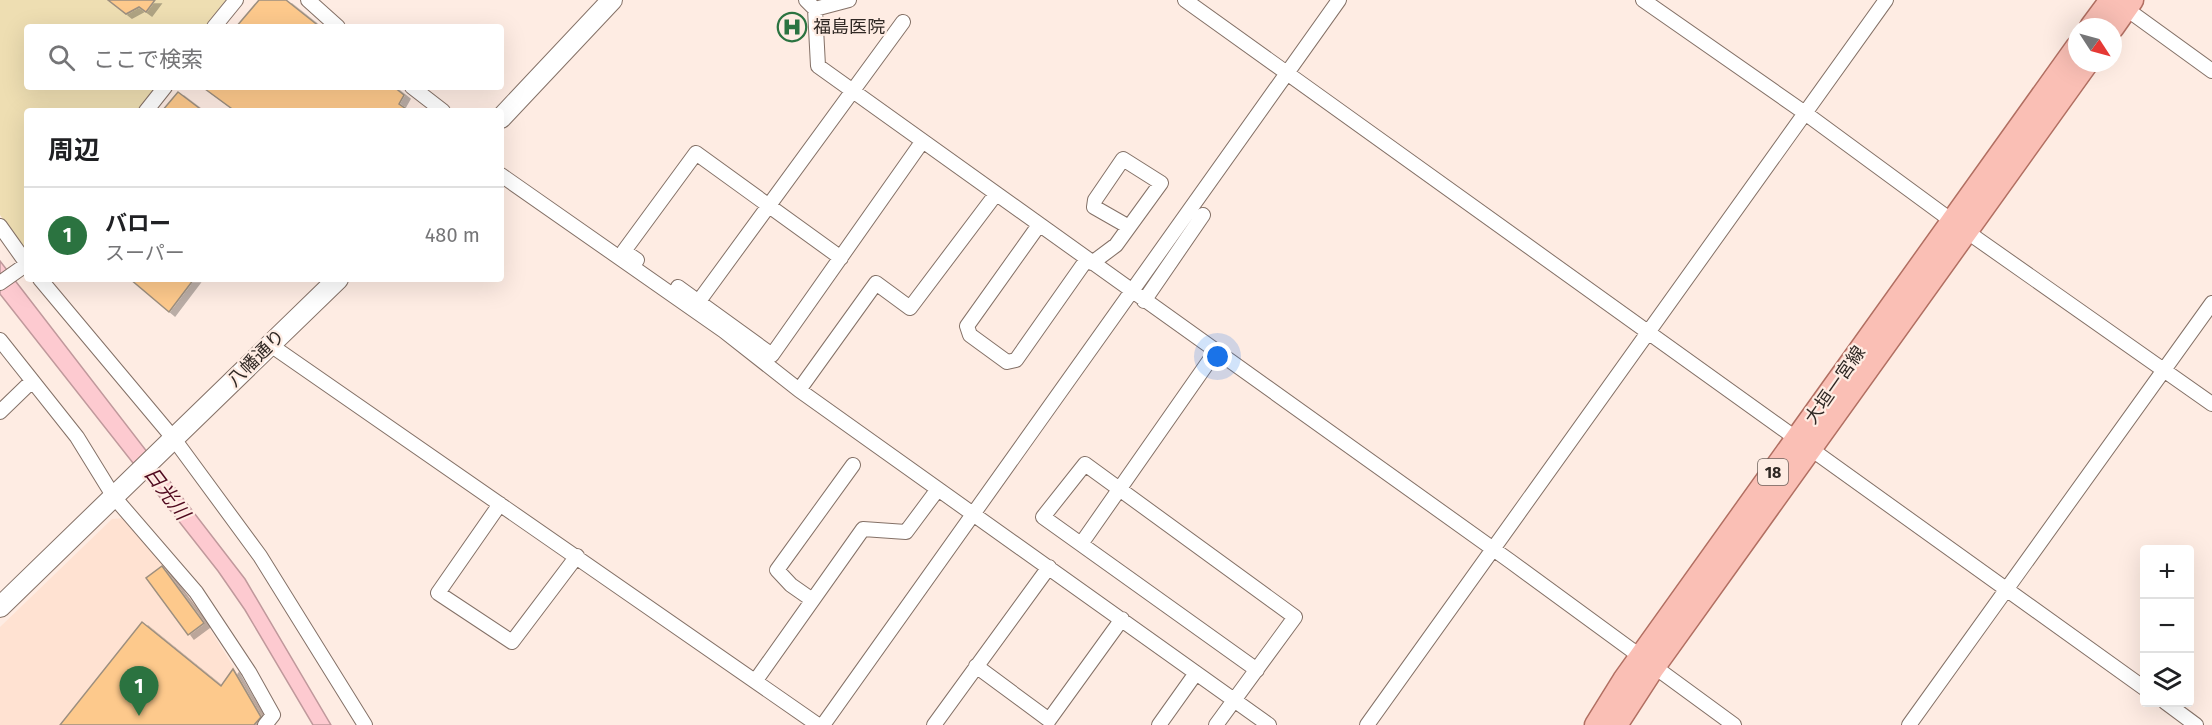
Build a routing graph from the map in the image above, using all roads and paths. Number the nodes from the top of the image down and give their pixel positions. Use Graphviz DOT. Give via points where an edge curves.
graph roads {
  1 [pos="236,0"];
  2 [pos="308,0"];
  3 [pos="612,0"];
  4 [pos="849,0"];
  5 [pos="1185,0"];
  6 [pos="1340,0"];
  7 [pos="1643,0"];
  8 [pos="1886,0"];
  9 [pos="811,5"];
  10 [pos="2119,7"];
  11 [pos="2104,18"];
  12 [pos="903,22"];
  13 [pos="216,24"];
  14 [pos="335,24"];
  15 [pos="2068,61"];
  16 [pos="2212,71"];
  17 [pos="2080,72"];
  18 [pos="1287,73"];
  19 [pos="163,90"];
  20 [pos="416,90"];
  21 [pos="855,92"];
  22 [pos="148,108"];
  23 [pos="439,108"];
  24 [pos="1805,113"];
  25 [pos="504,115"];
  26 [pos="922,142"];
  27 [pos="504,177"];
  28 [pos="996,194"];
  29 [pos="769,206"];
  30 [pos="1203,215"];
  31 [pos="1039,225"];
  32 [pos="0,226"];
  33 [pos="1959,226"];
  34 [pos="1129,227"];
  35 [pos="841,258"];
  36 [pos="24,260"];
  37 [pos="1089,261"];
  38 [pos="24,266"];
  39 [pos="6,279"];
  40 [pos="43,282"];
  41 [pos="335,282"];
  42 [pos="1132,292"];
  43 [pos="699,301"];
  44 [pos="1144,301"];
  45 [pos="2212,303"];
  46 [pos="1650,331"];
  47 [pos="0,340"];
  48 [pos="269,344"];
  49 [pos="1216,351"];
  50 [pos="2164,369"];
  51 [pos="32,381"];
  52 [pos="799,390"];
  53 [pos="2212,404"];
  54 [pos="0,412"];
  55 [pos="174,439"];
  56 [pos="1803,444"];
  57 [pos="853,465"];
  58 [pos="938,489"];
  59 [pos="1121,489"];
  60 [pos="119,492"];
  61 [pos="500,504"];
  62 [pos="975,515"];
  63 [pos="1081,544"];
  64 [pos="1493,549"];
  65 [pos="577,556"];
  66 [pos="1049,567"];
  67 [pos="2007,587"];
  68 [pos="812,599"];
  69 [pos="0,607"];
  70 [pos="1122,619"];
  71 [pos="1647,663"];
  72 [pos="976,666"];
  73 [pos="1257,670"];
  74 [pos="1196,674"];
  75 [pos="756,680"];
  76 [pos="2140,684"];
  77 [pos="1234,701"];
  78 [pos="2172,707"];
  79 [pos="265,725"];
  80 [pos="365,725"];
  81 [pos="818,725"];
  82 [pos="823,725"];
  83 [pos="934,725"];
  84 [pos="1159,725"];
  85 [pos="1216,725"];
  86 [pos="1269,725"];
  87 [pos="1367,725"];
  88 [pos="1596,725"];
  89 [pos="1616,725"];
  90 [pos="1734,725"];
  91 [pos="1909,725"];
  92 [pos="2196,725"];
  1 -- 13 [label="street"];
  2 -- 14 [label="street"];
  3 -- 25 [label="street"];
  4 -- 9 [label="street"];
  5 -- 18 [label="street"];
  6 -- 18 [label="street"];
  7 -- 24 [label="street"];
  8 -- 24 [label="street"];
  9 -- 21 [label="street" via="818,66"];
  10 -- 11 [label="main road"];
  10 -- 16 [label="street"];
  12 -- 21 [label="street"];
  15 -- 33 [label="main road, 大垣一宮線 / 18"];
  17 -- 33 [label="main road, 大垣一宮線 / 18"];
  18 -- 42 [label="street"];
  18 -- 46 [label="street"];
  19 -- 22 [label="street"];
  20 -- 23 [label="street"];
  21 -- 26 [label="street"];
  21 -- 29 [label="street"];
  24 -- 33 [label="street"];
  24 -- 46 [label="street"];
  26 -- 28 [label="street"];
  26 -- 35 [label="street"];
  27 -- 52 [label="street" via="724,331"];
  28 -- 31 [label="street"];
  28 -- 52 [label="street" via="910,308 876,283"];
  29 -- 35 [label="street"];
  29 -- 43 [label="street"];
  29 -- 43 [label="street" via="696,153 624,250"];
  30 -- 44 [label="street"];
  31 -- 37 [label="street"];
  31 -- 37 [label="street" via="967,326 970,335 1007,362 1016,360"];
  32 -- 36 [label="street"];
  33 -- 50 [label="street"];
  33 -- 56 [label="main road, 大垣一宮線 / 18"];
  34 -- 34 [label="street" via="1161,183 1123,159 1094,207"];
  34 -- 37 [label="street" via="1116,245"];
  35 -- 43 [label="street" via="772,355"];
  37 -- 42 [label="street"];
  38 -- 39 [label="street"];
  40 -- 55 [label="street"];
  41 -- 48 [label="street, 八幡通り"];
  42 -- 44 [label="street"];
  42 -- 62 [label="street"];
  44 -- 49 [label="street"];
  45 -- 50 [label="street"];
  46 -- 56 [label="street"];
  46 -- 64 [label="street"];
  47 -- 51 [label="street"];
  48 -- 55 [label="street, 八幡通り"];
  48 -- 61 [label="street"];
  49 -- 59 [label="street"];
  49 -- 64 [label="street"];
  50 -- 53 [label="street"];
  50 -- 67 [label="street"];
  51 -- 54 [label="street"];
  51 -- 60 [label="street"];
  52 -- 58 [label="street"];
  55 -- 60 [label="street, 八幡通り"];
  55 -- 80 [label="street" via="260,556"];
  56 -- 67 [label="street"];
  56 -- 71 [label="main road, 大垣一宮線 / 18"];
  57 -- 68 [label="street" via="777,570"];
  58 -- 62 [label="street"];
  58 -- 68 [label="street" via="906,532 863,529"];
  59 -- 63 [label="street"];
  59 -- 63 [label="street" via="1085,464 1043,517"];
  59 -- 73 [label="street" via="1295,617"];
  60 -- 69 [label="street"];
  60 -- 79 [label="street" via="196,592 249,672 273,715"];
  61 -- 65 [label="street"];
  61 -- 65 [label="street" via="438,593 512,642"];
  62 -- 66 [label="street"];
  62 -- 82 [label="street"];
  63 -- 73 [label="street"];
  64 -- 71 [label="street"];
  64 -- 87 [label="street"];
  65 -- 75 [label="street"];
  66 -- 70 [label="street"];
  66 -- 72 [label="street"];
  67 -- 76 [label="street"];
  67 -- 91 [label="street"];
  68 -- 75 [label="street"];
  70 -- 72 [label="street" via="1050,720"];
  70 -- 74 [label="street"];
  71 -- 88 [label="main road, 大垣一宮線 / 18"];
  71 -- 89 [label="main road, 大垣一宮線 / 18"];
  71 -- 90 [label="street"];
  72 -- 83 [label="street"];
  73 -- 77 [label="street"];
  74 -- 77 [label="street"];
  74 -- 84 [label="street"];
  75 -- 81 [label="street"];
  77 -- 85 [label="street"];
  77 -- 86 [label="street"];
  78 -- 92 [label="street"];
}
